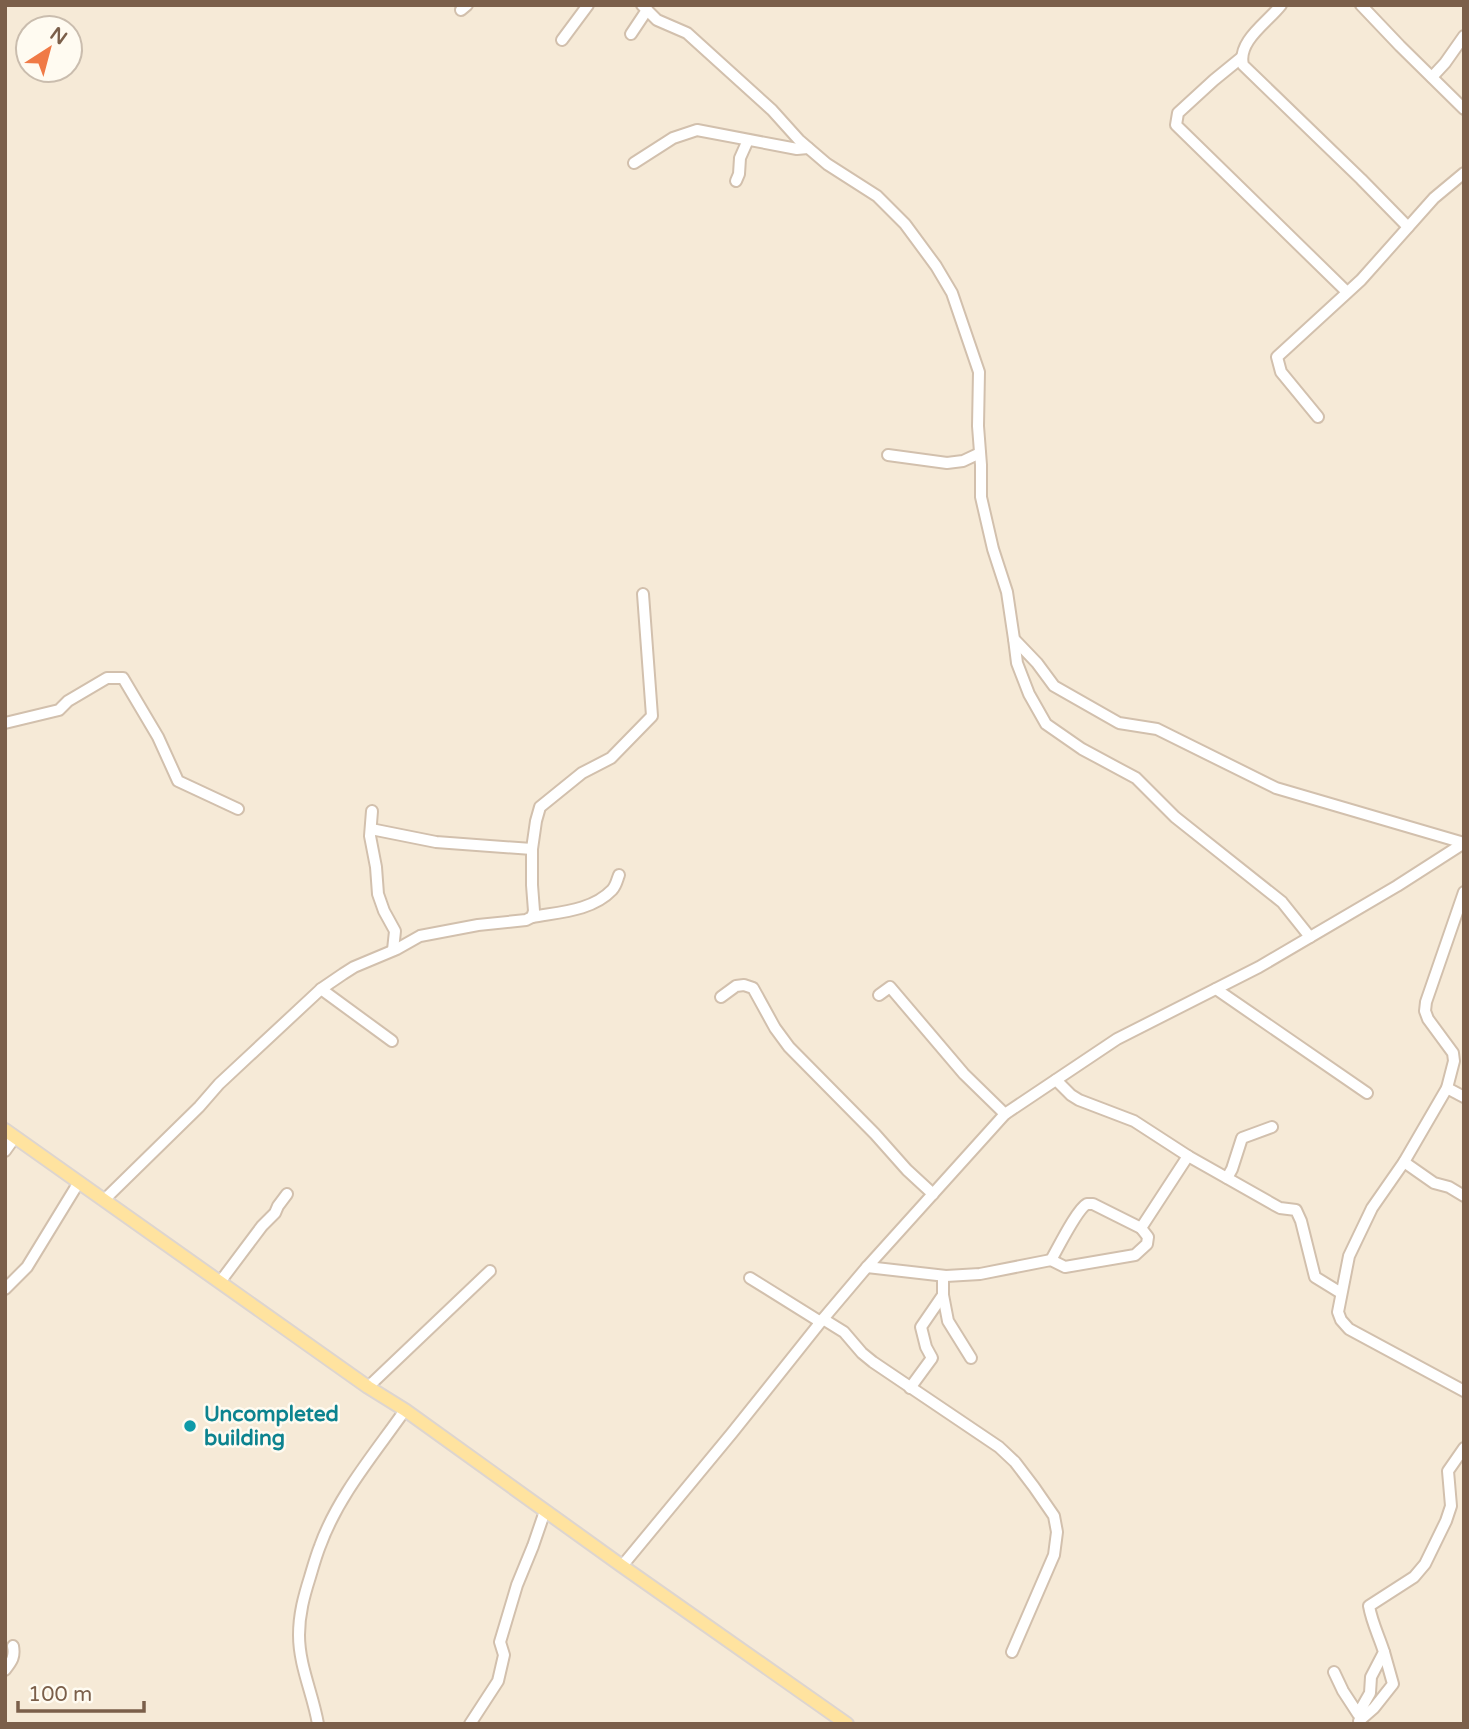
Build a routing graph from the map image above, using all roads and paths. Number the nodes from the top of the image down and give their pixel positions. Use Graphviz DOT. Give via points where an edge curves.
graph roads {
  1 [pos="588,5"];
  2 [pos="1281,5"];
  3 [pos="1361,5"];
  4 [pos="645,8"];
  5 [pos="631,34"];
  6 [pos="1464,36"];
  7 [pos="562,40"];
  8 [pos="1241,58"];
  9 [pos="1433,77"];
  10 [pos="1464,108"];
  11 [pos="748,140"];
  12 [pos="808,148"];
  13 [pos="634,163"];
  14 [pos="1464,173"];
  15 [pos="736,181"];
  16 [pos="1408,227"];
  17 [pos="1348,292"];
  18 [pos="1318,417"];
  19 [pos="980,453"];
  20 [pos="888,455"];
  21 [pos="643,594"];
  22 [pos="1014,639"];
  23 [pos="5,723"];
  24 [pos="238,809"];
  25 [pos="372,811"];
  26 [pos="371,829"];
  27 [pos="1464,843"];
  28 [pos="532,849"];
  29 [pos="619,875"];
  30 [pos="1464,892"];
  31 [pos="532,916"];
  32 [pos="1310,937"];
  33 [pos="393,950"];
  34 [pos="321,989"];
  35 [pos="1216,989"];
  36 [pos="878,995"];
  37 [pos="721,997"];
  38 [pos="393,1041"];
  39 [pos="1056,1080"];
  40 [pos="1447,1088"];
  41 [pos="1367,1093"];
  42 [pos="1464,1097"];
  43 [pos="1005,1114"];
  44 [pos="1272,1127"];
  45 [pos="10,1133"];
  46 [pos="5,1151"];
  47 [pos="1188,1156"];
  48 [pos="1404,1162"];
  49 [pos="1227,1178"];
  50 [pos="79,1182"];
  51 [pos="287,1194"];
  52 [pos="933,1194"];
  53 [pos="1464,1196"];
  54 [pos="104,1200"];
  55 [pos="1141,1228"];
  56 [pos="1051,1260"];
  57 [pos="867,1267"];
  58 [pos="490,1271"];
  59 [pos="943,1276"];
  60 [pos="750,1278"];
  61 [pos="220,1282"];
  62 [pos="5,1289"];
  63 [pos="1341,1293"];
  64 [pos="943,1295"];
  65 [pos="820,1321"];
  66 [pos="971,1358"];
  67 [pos="368,1387"];
  68 [pos="911,1388"];
  69 [pos="1464,1391"];
  70 [pos="405,1410"];
  71 [pos="1464,1448"];
  72 [pos="545,1511"];
  73 [pos="622,1566"];
  74 [pos="12,1645"];
  75 [pos="1012,1653"];
  76 [pos="1384,1653"];
  77 [pos="5,1670"];
  78 [pos="1334,1672"];
  79 [pos="1359,1721"];
  80 [pos="318,1724"];
  81 [pos="470,1724"];
  82 [pos="847,1724"];
  1 -- 7 [label="street"];
  2 -- 8 [label="street" via="1254,32"];
  3 -- 9 [label="street"];
  4 -- 5 [label="street"];
  4 -- 12 [label="street" via="657,20 687,33"];
  6 -- 9 [label="street"];
  8 -- 16 [label="street"];
  8 -- 17 [label="street" via="1178,113 1176,125"];
  9 -- 10 [label="street"];
  11 -- 12 [label="street"];
  11 -- 13 [label="street" via="697,130 673,138"];
  11 -- 15 [label="street"];
  12 -- 19 [label="street" via="877,196 905,224 952,293 979,372"];
  14 -- 16 [label="street"];
  16 -- 17 [label="street"];
  17 -- 18 [label="street" via="1276,357 1281,372"];
  19 -- 20 [label="street" via="947,463"];
  19 -- 22 [label="street" via="981,497 1007,592"];
  21 -- 28 [label="street" via="652,716 611,758 582,773 540,807"];
  22 -- 27 [label="street" via="1055,686 1119,723 1157,729 1276,788"];
  22 -- 32 [label="street" via="1028,694 1046,724 1136,778 1175,817 1282,902"];
  23 -- 24 [label="street" via="59,710 107,678 123,678 178,781"];
  25 -- 26 [label="street"];
  26 -- 28 [label="street" via="436,842"];
  26 -- 33 [label="street" via="378,894 396,931"];
  27 -- 32 [label="street"];
  28 -- 31 [label="street"];
  29 -- 31 [label="street" via="614,888 597,902"];
  30 -- 40 [label="street" via="1425,1011 1454,1053"];
  31 -- 33 [label="street" via="420,936"];
  32 -- 35 [label="street"];
  33 -- 34 [label="street" via="354,967"];
  34 -- 38 [label="street"];
  34 -- 54 [label="street"];
  35 -- 39 [label="street" via="1117,1039"];
  35 -- 41 [label="street"];
  36 -- 43 [label="street" via="890,987 964,1074"];
  37 -- 52 [label="street" via="736,986 753,989 789,1047"];
  39 -- 43 [label="street"];
  39 -- 47 [label="street" via="1070,1095 1134,1121"];
  40 -- 42 [label="street"];
  40 -- 48 [label="street"];
  43 -- 52 [label="street"];
  44 -- 49 [label="street" via="1242,1138"];
  45 -- 46 [label="street"];
  45 -- 50 [label="main road"];
  47 -- 49 [label="street"];
  47 -- 55 [label="street"];
  48 -- 53 [label="street"];
  48 -- 63 [label="street" via="1371,1208 1349,1256"];
  49 -- 63 [label="street" via="1280,1208 1296,1210 1315,1277"];
  50 -- 54 [label="main road"];
  50 -- 62 [label="street" via="27,1267"];
  51 -- 61 [label="street"];
  52 -- 57 [label="street"];
  54 -- 61 [label="main road"];
  55 -- 56 [label="street" via="1147,1244 1135,1255 1065,1267"];
  55 -- 56 [label="street" via="1088,1204"];
  56 -- 59 [label="street"];
  57 -- 59 [label="street"];
  57 -- 65 [label="street"];
  58 -- 67 [label="street"];
  59 -- 64 [label="street"];
  60 -- 65 [label="street"];
  61 -- 67 [label="main road"];
  63 -- 69 [label="street" via="1338,1312 1349,1329"];
  64 -- 66 [label="street" via="948,1321"];
  64 -- 68 [label="street" via="921,1327 932,1358"];
  65 -- 68 [label="street" via="844,1332 862,1353"];
  65 -- 73 [label="street"];
  67 -- 70 [label="main road"];
  68 -- 75 [label="street" via="999,1447 1054,1516 1054,1555"];
  70 -- 72 [label="main road"];
  70 -- 80 [label="street" via="332,1520 301,1607 303,1668"];
  71 -- 76 [label="street" via="1448,1471 1451,1506 1425,1564 1414,1577 1369,1606"];
  72 -- 73 [label="main road"];
  72 -- 81 [label="street" via="500,1642 504,1655 498,1681"];
  73 -- 82 [label="main road"];
  74 -- 77 [label="street" via="15,1654"];
  76 -- 78 [label="street" via="1358,1714"];
  76 -- 79 [label="street" via="1393,1684"];
}
